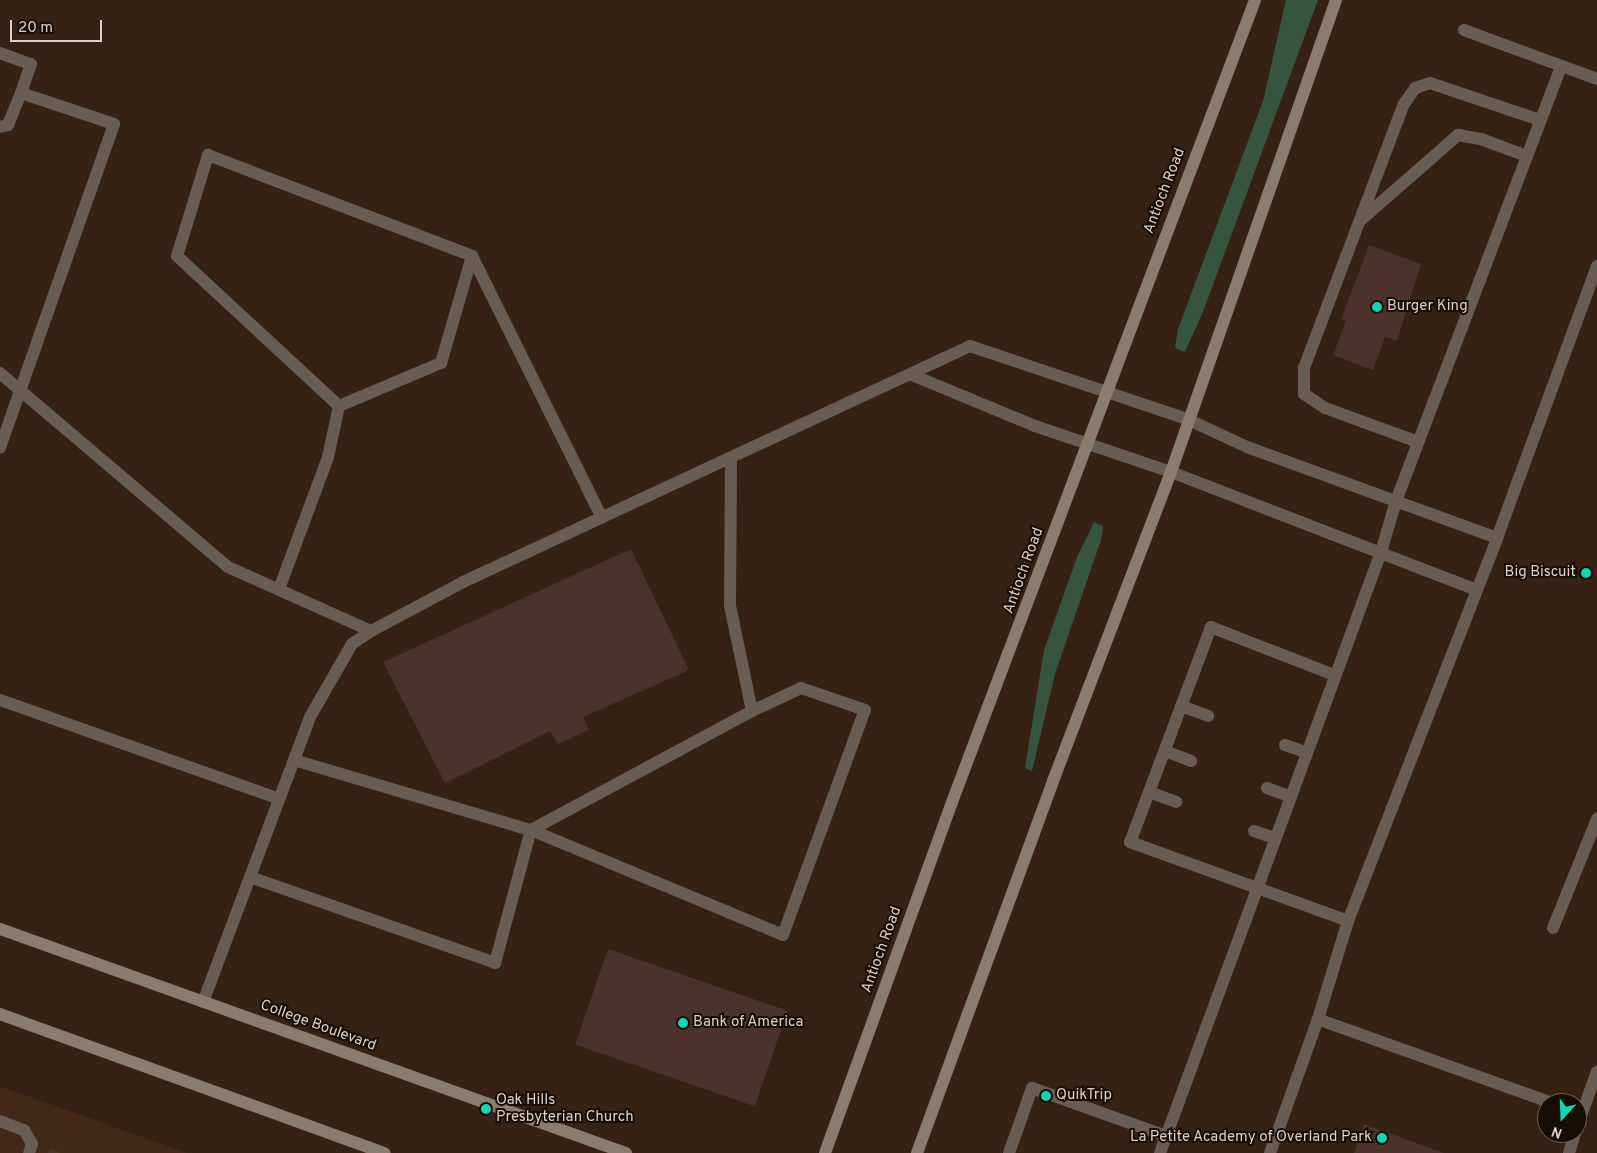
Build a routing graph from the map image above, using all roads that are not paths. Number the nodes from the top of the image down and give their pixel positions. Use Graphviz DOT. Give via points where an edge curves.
graph roads {
  1 [pos="1255,0"];
  2 [pos="1336,0"];
  3 [pos="1464,30"];
  4 [pos="0,53"];
  5 [pos="1561,66"];
  6 [pos="1597,79"];
  7 [pos="21,93"];
  8 [pos="1540,120"];
  9 [pos="0,127"];
  10 [pos="1527,156"];
  11 [pos="1360,221"];
  12 [pos="472,256"];
  13 [pos="1597,266"];
  14 [pos="0,373"];
  15 [pos="912,375"];
  16 [pos="1108,390"];
  17 [pos="21,391"];
  18 [pos="339,406"];
  19 [pos="1187,419"];
  20 [pos="1418,442"];
  21 [pos="1088,444"];
  22 [pos="0,447"];
  23 [pos="732,458"];
  24 [pos="1171,472"];
  25 [pos="1396,501"];
  26 [pos="602,518"];
  27 [pos="1497,538"];
  28 [pos="1381,552"];
  29 [pos="279,589"];
  30 [pos="1475,589"];
  31 [pos="371,631"];
  32 [pos="1334,675"];
  33 [pos="0,700"];
  34 [pos="1181,706"];
  35 [pos="752,711"];
  36 [pos="1208,716"];
  37 [pos="1285,745"];
  38 [pos="1164,751"];
  39 [pos="1305,752"];
  40 [pos="294,760"];
  41 [pos="1191,761"];
  42 [pos="1267,788"];
  43 [pos="1149,792"];
  44 [pos="1289,796"];
  45 [pos="279,799"];
  46 [pos="1176,802"];
  47 [pos="1597,819"];
  48 [pos="531,830"];
  49 [pos="1254,831"];
  50 [pos="1274,838"];
  51 [pos="250,877"];
  52 [pos="1256,888"];
  53 [pos="1348,921"];
  54 [pos="1554,928"];
  55 [pos="0,929"];
  56 [pos="203,1002"];
  57 [pos="0,1014"];
  58 [pos="1318,1019"];
  59 [pos="1597,1072"];
  60 [pos="1587,1095"];
  61 [pos="1537,1098"];
  62 [pos="0,1121"];
  63 [pos="1166,1136"];
  64 [pos="29,1153"];
  65 [pos="385,1153"];
  66 [pos="626,1153"];
  67 [pos="825,1153"];
  68 [pos="917,1153"];
  69 [pos="1009,1153"];
  70 [pos="1160,1153"];
  71 [pos="1270,1153"];
  1 -- 16 [label="main road, Antioch Road"];
  2 -- 19 [label="main road"];
  3 -- 5 [label="lane"];
  4 -- 7 [label="lane" via="32,64"];
  5 -- 6 [label="lane"];
  5 -- 8 [label="lane"];
  7 -- 9 [label="lane" via="8,125"];
  7 -- 17 [label="lane" via="114,124"];
  8 -- 10 [label="lane"];
  8 -- 11 [label="lane" via="1438,85 1430,83 1415,88 1404,104"];
  10 -- 11 [label="lane" via="1482,139 1458,136"];
  10 -- 20 [label="lane"];
  11 -- 20 [label="lane" via="1304,368 1304,394 1325,408"];
  12 -- 18 [label="lane" via="441,363"];
  12 -- 18 [label="lane" via="208,155 177,256"];
  12 -- 26 [label="lane"];
  13 -- 27 [label="lane"];
  14 -- 17 [label="lane"];
  15 -- 16 [label="lane" via="970,346"];
  15 -- 21 [label="lane"];
  15 -- 23 [label="lane"];
  16 -- 19 [label="lane"];
  16 -- 21 [label="main road, Antioch Road"];
  17 -- 22 [label="lane"];
  17 -- 29 [label="lane" via="228,567"];
  18 -- 29 [label="lane" via="328,457"];
  19 -- 24 [label="main road"];
  19 -- 25 [label="lane" via="1247,447"];
  20 -- 25 [label="lane"];
  21 -- 24 [label="lane"];
  21 -- 67 [label="main road, Antioch Road" via="952,802"];
  23 -- 26 [label="lane"];
  23 -- 35 [label="lane" via="730,606"];
  24 -- 28 [label="lane"];
  24 -- 68 [label="main road" via="1053,781"];
  25 -- 27 [label="lane"];
  25 -- 28 [label="lane"];
  26 -- 31 [label="lane" via="463,582"];
  27 -- 30 [label="lane"];
  28 -- 30 [label="lane"];
  28 -- 32 [label="lane"];
  29 -- 31 [label="lane"];
  30 -- 53 [label="lane"];
  31 -- 40 [label="lane" via="352,644 337,666 310,717"];
  32 -- 34 [label="lane" via="1211,627"];
  32 -- 39 [label="lane"];
  33 -- 45 [label="lane"];
  34 -- 36 [label="lane"];
  34 -- 38 [label="lane"];
  35 -- 48 [label="lane"];
  35 -- 48 [label="lane" via="801,688 866,710 783,935"];
  37 -- 39 [label="lane"];
  38 -- 41 [label="lane"];
  38 -- 43 [label="lane"];
  39 -- 44 [label="lane"];
  40 -- 45 [label="lane"];
  40 -- 48 [label="lane"];
  42 -- 44 [label="lane"];
  43 -- 46 [label="lane"];
  43 -- 52 [label="lane" via="1130,842"];
  44 -- 50 [label="lane"];
  45 -- 51 [label="lane"];
  47 -- 54 [label="lane"];
  48 -- 51 [label="lane" via="495,963"];
  49 -- 50 [label="lane"];
  50 -- 52 [label="lane"];
  51 -- 56 [label="lane"];
  52 -- 53 [label="lane"];
  52 -- 63 [label="lane"];
  53 -- 58 [label="lane"];
  55 -- 56 [label="main road, College Boulevard"];
  56 -- 66 [label="main road, College Boulevard"];
  57 -- 65 [label="main road"];
  58 -- 61 [label="lane"];
  58 -- 71 [label="lane"];
  59 -- 60 [label="lane"];
  62 -- 64 [label="lane" via="24,1130 32,1144"];
  63 -- 69 [label="lane" via="1032,1088"];
  63 -- 70 [label="lane"];
}
